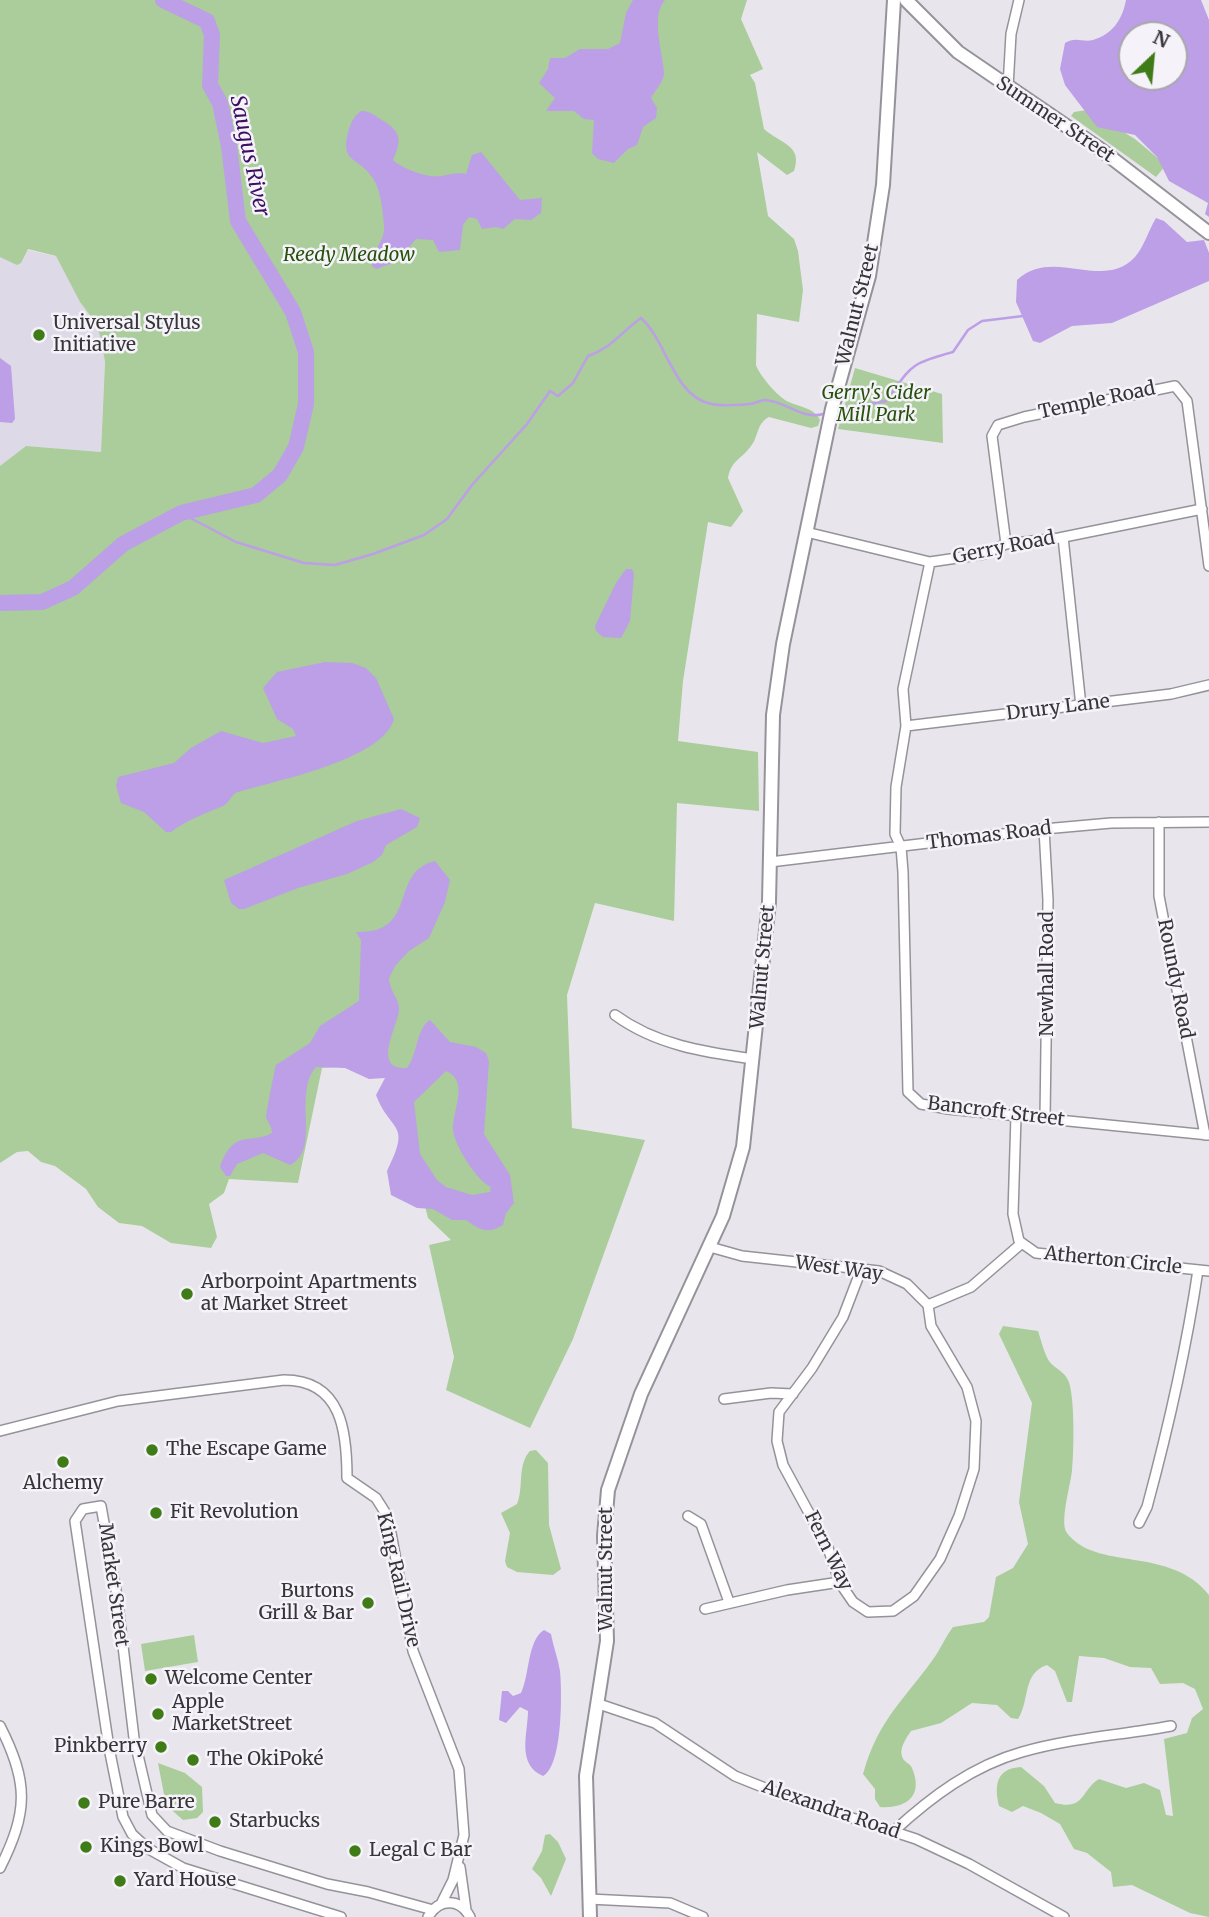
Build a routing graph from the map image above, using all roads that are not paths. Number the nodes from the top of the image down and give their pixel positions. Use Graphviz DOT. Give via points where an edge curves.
graph roads {
  1 [pos="894,0"];
  2 [pos="906,0"];
  3 [pos="1019,0"];
  4 [pos="1008,87"];
  5 [pos="1209,233"];
  6 [pos="1202,509"];
  7 [pos="806,532"];
  8 [pos="1063,537"];
  9 [pos="1006,544"];
  10 [pos="930,562"];
  11 [pos="1209,566"];
  12 [pos="1209,685"];
  13 [pos="1081,706"];
  14 [pos="906,726"];
  15 [pos="1159,822"];
  16 [pos="1209,822"];
  17 [pos="1044,829"];
  18 [pos="901,847"];
  19 [pos="770,862"];
  20 [pos="615,1015"];
  21 [pos="753,1059"];
  22 [pos="1016,1116"];
  23 [pos="1045,1119"];
  24 [pos="1207,1135"];
  25 [pos="1023,1243"];
  26 [pos="710,1247"];
  27 [pos="861,1270"];
  28 [pos="1198,1270"];
  29 [pos="1209,1271"];
  30 [pos="928,1305"];
  31 [pos="793,1394"];
  32 [pos="724,1399"];
  33 [pos="0,1431"];
  34 [pos="688,1516"];
  35 [pos="1139,1524"];
  36 [pos="840,1582"];
  37 [pos="729,1602"];
  38 [pos="705,1609"];
  39 [pos="598,1704"];
  40 [pos="0,1726"];
  41 [pos="1171,1726"];
  42 [pos="894,1831"];
  43 [pos="459,1862"];
  44 [pos="0,1868"];
  45 [pos="589,1899"];
  46 [pos="434,1910"];
  47 [pos="468,1913"];
  48 [pos="1060,1916"];
  49 [pos="341,1917"];
  50 [pos="590,1917"];
  51 [pos="703,1917"];
  1 -- 7 [label="main road, Walnut Street" via="883,185 869,275 832,409"];
  2 -- 4 [label="main road, Summer Street" via="944,41"];
  3 -- 4 [label="street" via="1011,34"];
  4 -- 5 [label="main road, Summer Street" via="1100,149"];
  6 -- 8 [label="street, Gerry Road"];
  6 -- 9 [label="street, Temple Road" via="1188,401 1175,386 1153,388 998,425 992,436"];
  6 -- 11 [label="street, Temple Road"];
  7 -- 10 [label="street, Gerry Road"];
  7 -- 19 [label="main road, Walnut Street" via="773,715"];
  8 -- 9 [label="street, Gerry Road"];
  8 -- 13 [label="street"];
  9 -- 10 [label="street, Gerry Road" via="984,554"];
  10 -- 14 [label="street" via="903,689"];
  12 -- 13 [label="street, Drury Lane"];
  13 -- 14 [label="street, Drury Lane"];
  14 -- 18 [label="street" via="896,787 895,834"];
  15 -- 16 [label="street, Thomas Road"];
  15 -- 17 [label="street, Thomas Road"];
  15 -- 24 [label="street, Roundy Road" via="1159,896"];
  17 -- 18 [label="street, Thomas Road"];
  17 -- 23 [label="street, Newhall Road" via="1048,900"];
  18 -- 19 [label="street, Thomas Road"];
  18 -- 22 [label="street, Bancroft Street" via="908,1092 930,1107"];
  19 -- 21 [label="main road, Walnut Street"];
  20 -- 21 [label="street" via="634,1029 674,1044"];
  21 -- 26 [label="main road, Walnut Street" via="743,1149"];
  22 -- 23 [label="street, Bancroft Street"];
  22 -- 25 [label="street, Atherton Circle" via="1013,1214"];
  23 -- 24 [label="street, Bancroft Street"];
  25 -- 28 [label="street, Atherton Circle" via="1036,1253"];
  25 -- 30 [label="street" via="971,1287"];
  26 -- 27 [label="street, West Way" via="742,1256"];
  26 -- 39 [label="main road, Walnut Street" via="642,1394 608,1489 604,1536 607,1641"];
  27 -- 30 [label="street, West Way" via="879,1271 908,1284"];
  27 -- 31 [label="street, Fern Way" via="843,1317"];
  28 -- 29 [label="street, Atherton Circle"];
  28 -- 35 [label="street" via="1175,1397"];
  30 -- 36 [label="street, Fern Way" via="931,1326 967,1387 976,1421 974,1469 940,1559 914,1596 893,1611 868,1612 853,1602"];
  31 -- 32 [label="street"];
  31 -- 36 [label="street, Fern Way" via="779,1412 777,1441 783,1465 828,1548"];
  33 -- 43 [label="street, King Rail Drive" via="118,1401 284,1380 311,1384 330,1397 347,1449 347,1478 376,1499 388,1517 413,1651 457,1761 464,1835"];
  34 -- 37 [label="street" via="701,1524"];
  36 -- 37 [label="street"];
  37 -- 38 [label="street"];
  39 -- 42 [label="street, Alexandra Road" via="655,1723 735,1776"];
  39 -- 45 [label="main road, Walnut Street" via="586,1776"];
  40 -- 44 [label="street" via="17,1762 23,1805"];
  41 -- 42 [label="street" via="1022,1752 947,1788"];
  42 -- 48 [label="street, Alexandra Road" via="970,1864"];
  43 -- 46 [label="street, King Rail Drive"];
  43 -- 47 [label="street, King Rail Drive"];
  45 -- 50 [label="main road, Walnut Street"];
  45 -- 51 [label="street" via="670,1903"];
  46 -- 47 [label="street, Market Street" via="456,1903"];
  46 -- 49 [label="street, Market Street" via="220,1851 167,1831 152,1815 134,1738 102,1506 83,1509 75,1521 109,1748 123,1817 132,1834 183,1868"];
}
